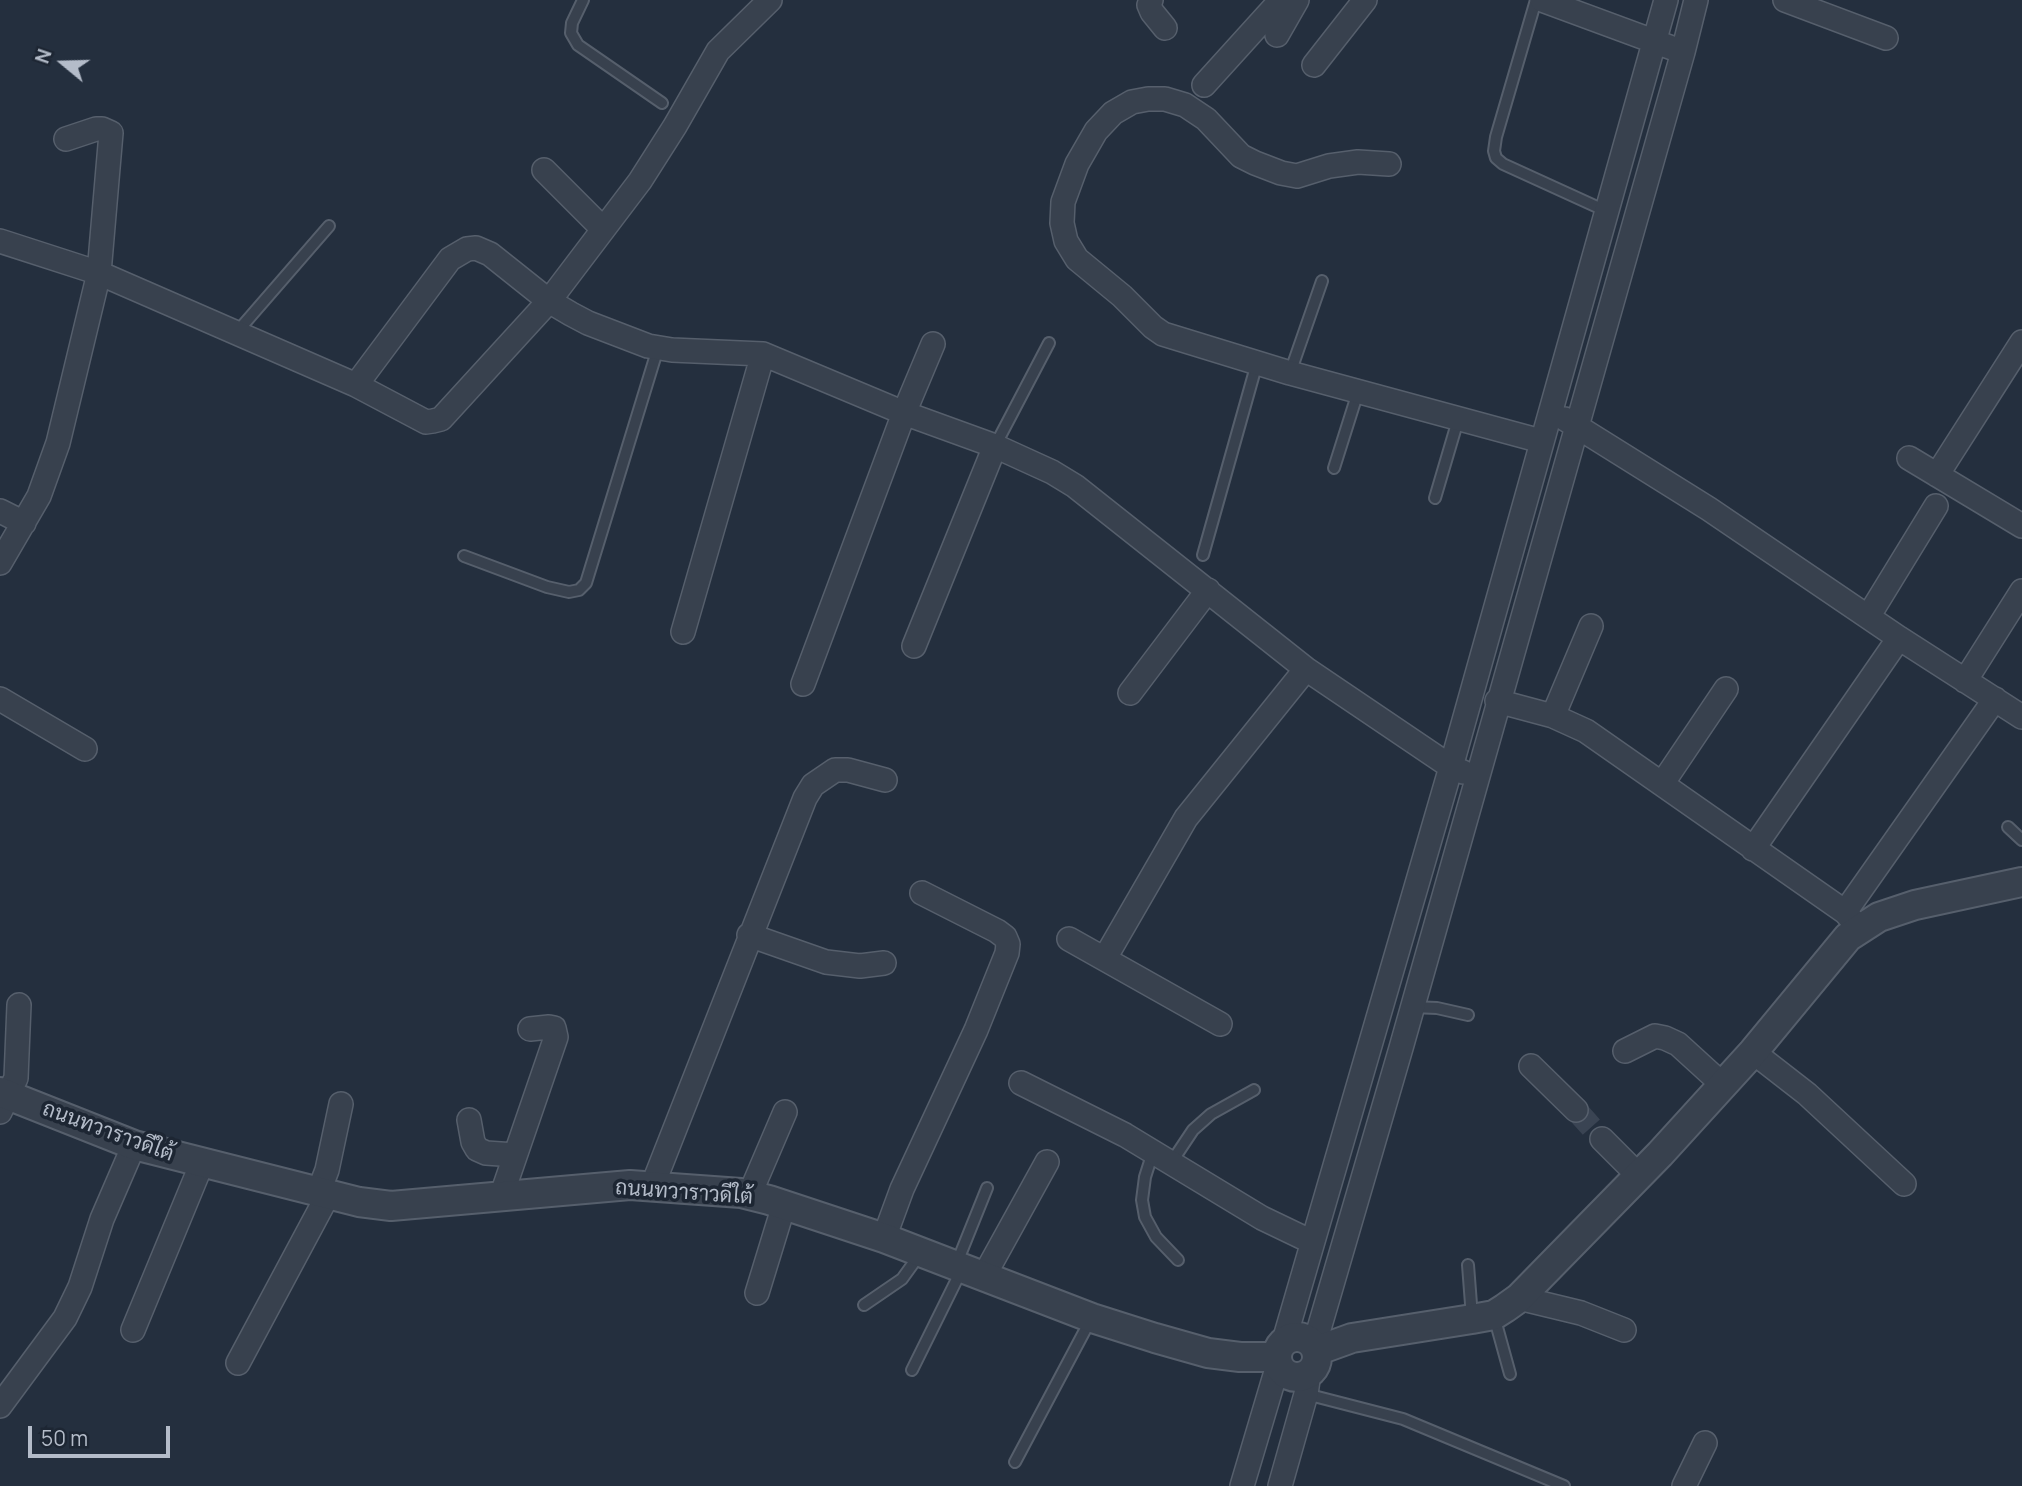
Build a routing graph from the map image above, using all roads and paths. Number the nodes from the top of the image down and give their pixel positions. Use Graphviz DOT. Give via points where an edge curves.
graph roads {
  1 [pos="583,0"];
  2 [pos="770,0"];
  3 [pos="1151,0"];
  4 [pos="1281,0"];
  5 [pos="1297,0"];
  6 [pos="1365,0"];
  7 [pos="1536,0"];
  8 [pos="1542,0"];
  9 [pos="1666,0"];
  10 [pos="1696,0"];
  11 [pos="1785,0"];
  12 [pos="1165,27"];
  13 [pos="1277,35"];
  14 [pos="1886,38"];
  15 [pos="1653,41"];
  16 [pos="1683,52"];
  17 [pos="1314,65"];
  18 [pos="1204,85"];
  19 [pos="662,103"];
  20 [pos="66,139"];
  21 [pos="1389,164"];
  22 [pos="544,170"];
  23 [pos="1606,211"];
  24 [pos="329,226"];
  25 [pos="603,229"];
  26 [pos="0,241"];
  27 [pos="99,273"];
  28 [pos="1322,281"];
  29 [pos="549,300"];
  30 [pos="237,332"];
  31 [pos="1049,342"];
  32 [pos="2022,342"];
  33 [pos="933,344"];
  34 [pos="658,348"];
  35 [pos="763,354"];
  36 [pos="1257,363"];
  37 [pos="1290,373"];
  38 [pos="356,385"];
  39 [pos="1358,392"];
  40 [pos="1550,411"];
  41 [pos="904,413"];
  42 [pos="1458,420"];
  43 [pos="1576,425"];
  44 [pos="1541,441"];
  45 [pos="995,446"];
  46 [pos="1909,458"];
  47 [pos="1334,468"];
  48 [pos="1937,475"];
  49 [pos="1435,498"];
  50 [pos="1936,506"];
  51 [pos="0,511"];
  52 [pos="24,523"];
  53 [pos="2022,526"];
  54 [pos="1203,555"];
  55 [pos="464,556"];
  56 [pos="0,563"];
  57 [pos="1208,590"];
  58 [pos="2022,591"];
  59 [pos="1868,617"];
  60 [pos="1591,626"];
  61 [pos="683,632"];
  62 [pos="1899,638"];
  63 [pos="914,646"];
  64 [pos="1306,669"];
  65 [pos="1965,681"];
  66 [pos="803,684"];
  67 [pos="1726,689"];
  68 [pos="1130,692"];
  69 [pos="0,699"];
  70 [pos="1995,699"];
  71 [pos="1497,701"];
  72 [pos="1553,716"];
  73 [pos="2022,717"];
  74 [pos="85,749"];
  75 [pos="1451,767"];
  76 [pos="1476,777"];
  77 [pos="885,780"];
  78 [pos="1662,784"];
  79 [pos="2008,827"];
  80 [pos="2022,840"];
  81 [pos="1753,849"];
  82 [pos="2022,882"];
  83 [pos="922,893"];
  84 [pos="1852,920"];
  85 [pos="749,935"];
  86 [pos="1069,939"];
  87 [pos="1105,958"];
  88 [pos="884,962"];
  89 [pos="19,1005"];
  90 [pos="1412,1007"];
  91 [pos="1468,1015"];
  92 [pos="1220,1024"];
  93 [pos="530,1029"];
  94 [pos="1625,1051"];
  95 [pos="1753,1052"];
  96 [pos="1531,1066"];
  97 [pos="1021,1083"];
  98 [pos="1723,1085"];
  99 [pos="1254,1090"];
  100 [pos="3,1100"];
  101 [pos="341,1104"];
  102 [pos="1576,1111"];
  103 [pos="785,1112"];
  104 [pos="469,1120"];
  105 [pos="1602,1139"];
  106 [pos="134,1145"];
  107 [pos="516,1155"];
  108 [pos="1162,1158"];
  109 [pos="1047,1161"];
  110 [pos="202,1163"];
  111 [pos="1639,1176"];
  112 [pos="1905,1184"];
  113 [pos="652,1187"];
  114 [pos="987,1188"];
  115 [pos="324,1192"];
  116 [pos="501,1196"];
  117 [pos="749,1196"];
  118 [pos="784,1205"];
  119 [pos="884,1238"];
  120 [pos="1312,1242"];
  121 [pos="922,1252"];
  122 [pos="1178,1260"];
  123 [pos="1468,1265"];
  124 [pos="968,1269"];
  125 [pos="757,1293"];
  126 [pos="1519,1298"];
  127 [pos="864,1306"];
  128 [pos="1483,1317"];
  129 [pos="1092,1318"];
  130 [pos="133,1330"];
  131 [pos="1623,1330"];
  132 [pos="1280,1354"];
  133 [pos="238,1363"];
  134 [pos="1311,1366"];
  135 [pos="912,1370"];
  136 [pos="1510,1374"];
  137 [pos="0,1406"];
  138 [pos="1705,1443"];
  139 [pos="1015,1462"];
  140 [pos="1242,1486"];
  141 [pos="1280,1486"];
  142 [pos="1564,1486"];
  143 [pos="1684,1486"];
  1 -- 19 [label="lane" via="572,23 571,33 578,45"];
  2 -- 25 [label="street" via="718,51 640,181"];
  3 -- 12 [label="street" via="1149,5"];
  4 -- 18 [label="street"];
  5 -- 13 [label="street"];
  6 -- 17 [label="street"];
  7 -- 23 [label="lane" via="1496,136 1496,158"];
  8 -- 15 [label="street"];
  9 -- 15 [label="street"];
  10 -- 16 [label="street"];
  11 -- 14 [label="street"];
  15 -- 16 [label="street"];
  15 -- 23 [label="street"];
  16 -- 43 [label="street"];
  20 -- 27 [label="street" via="96,129 111,133"];
  21 -- 36 [label="street" via="1358,162 1297,176 1281,173 1241,156 1206,119 1166,99 1132,102 1096,131 1063,202 1066,241 1077,259 1163,334"];
  22 -- 25 [label="street"];
  23 -- 40 [label="street"];
  24 -- 30 [label="lane"];
  25 -- 29 [label="street"];
  26 -- 27 [label="street"];
  27 -- 30 [label="street"];
  27 -- 52 [label="street" via="58,443"];
  28 -- 37 [label="lane"];
  29 -- 34 [label="street" via="588,323"];
  29 -- 38 [label="street" via="441,419 426,422"];
  29 -- 38 [label="street" via="490,254 467,249 450,259"];
  30 -- 38 [label="street"];
  31 -- 45 [label="lane"];
  32 -- 48 [label="street"];
  33 -- 41 [label="street"];
  34 -- 35 [label="street"];
  34 -- 55 [label="lane" via="586,583 569,592"];
  35 -- 41 [label="street"];
  35 -- 61 [label="street"];
  36 -- 37 [label="street"];
  36 -- 54 [label="lane"];
  37 -- 39 [label="street"];
  39 -- 42 [label="street"];
  39 -- 47 [label="lane"];
  40 -- 43 [label="street"];
  40 -- 44 [label="street"];
  41 -- 45 [label="street"];
  41 -- 66 [label="street"];
  42 -- 44 [label="street"];
  42 -- 49 [label="lane"];
  43 -- 59 [label="street"];
  43 -- 71 [label="street"];
  44 -- 75 [label="street"];
  45 -- 57 [label="street" via="1075,486"];
  45 -- 63 [label="street"];
  46 -- 48 [label="street"];
  48 -- 53 [label="street"];
  50 -- 59 [label="street"];
  51 -- 52 [label="street"];
  52 -- 56 [label="street"];
  57 -- 64 [label="street"];
  57 -- 68 [label="street"];
  58 -- 65 [label="street"];
  59 -- 62 [label="street"];
  60 -- 72 [label="street"];
  62 -- 65 [label="street"];
  62 -- 81 [label="street"];
  64 -- 75 [label="street"];
  64 -- 87 [label="street" via="1186,818"];
  65 -- 70 [label="street"];
  67 -- 78 [label="street"];
  69 -- 74 [label="street"];
  70 -- 73 [label="street"];
  70 -- 84 [label="street"];
  71 -- 72 [label="street"];
  71 -- 76 [label="street"];
  72 -- 78 [label="street" via="1587,731"];
  75 -- 76 [label="street"];
  75 -- 120 [label="street"];
  76 -- 90 [label="street"];
  77 -- 85 [label="street" via="835,770 813,785"];
  78 -- 81 [label="street"];
  79 -- 80 [label="lane"];
  81 -- 84 [label="street"];
  82 -- 84 [label="street"];
  83 -- 119 [label="street" via="997,931 1008,944 976,1030"];
  84 -- 95 [label="street" via="1836,950"];
  85 -- 88 [label="street" via="826,962 860,966"];
  85 -- 113 [label="street"];
  86 -- 87 [label="street"];
  87 -- 92 [label="street"];
  89 -- 100 [label="street" via="17,1068"];
  90 -- 91 [label="lane"];
  90 -- 134 [label="street"];
  93 -- 107 [label="street" via="554,1028 556,1037"];
  94 -- 98 [label="street" via="1655,1036 1665,1038 1678,1044"];
  95 -- 98 [label="street"];
  95 -- 112 [label="street" via="1807,1094"];
  96 -- 102 [label="street"];
  97 -- 108 [label="street"];
  98 -- 111 [label="street"];
  99 -- 108 [label="lane" via="1211,1114"];
  100 -- 106 [label="street, ถนนทวาราวดีใต้"];
  101 -- 115 [label="street"];
  103 -- 117 [label="street"];
  104 -- 107 [label="street" via="477,1149"];
  105 -- 111 [label="street"];
  106 -- 110 [label="street, ถนนทวาราวดีใต้"];
  106 -- 137 [label="street" via="65,1318"];
  107 -- 116 [label="street"];
  108 -- 120 [label="street"];
  108 -- 122 [label="lane" via="1142,1200 1156,1237"];
  109 -- 124 [label="street"];
  110 -- 115 [label="street, ถนนทวาราวดีใต้"];
  110 -- 130 [label="street"];
  111 -- 126 [label="street"];
  113 -- 116 [label="street, ถนนทวาราวดีใต้"];
  113 -- 117 [label="street, ถนนทวาราวดีใต้"];
  114 -- 124 [label="lane"];
  115 -- 116 [label="street, ถนนทวาราวดีใต้" via="391,1206"];
  115 -- 133 [label="street"];
  117 -- 118 [label="street, ถนนทวาราวดีใต้"];
  118 -- 119 [label="street, ถนนทวาราวดีใต้"];
  118 -- 125 [label="street"];
  119 -- 121 [label="street, ถนนทวาราวดีใต้"];
  120 -- 132 [label="street"];
  121 -- 124 [label="street, ถนนทวาราวดีใต้"];
  121 -- 127 [label="lane" via="902,1279"];
  123 -- 128 [label="lane"];
  124 -- 129 [label="street, ถนนทวาราวดีใต้"];
  124 -- 135 [label="lane"];
  126 -- 128 [label="street"];
  126 -- 131 [label="street" via="1581,1313"];
  128 -- 134 [label="street" via="1352,1338"];
  128 -- 136 [label="lane"];
  129 -- 132 [label="street, ถนนทวาราวดีใต้" via="1208,1353 1240,1357"];
  129 -- 139 [label="lane"];
  132 -- 134 [label="street, ถนนทวาราวดีใต้" via="1284,1372 1292,1377 1301,1377"];
  132 -- 140 [label="street"];
  134 -- 141 [label="street"];
  134 -- 142 [label="lane" via="1402,1419"];
  138 -- 143 [label="street"];
}
